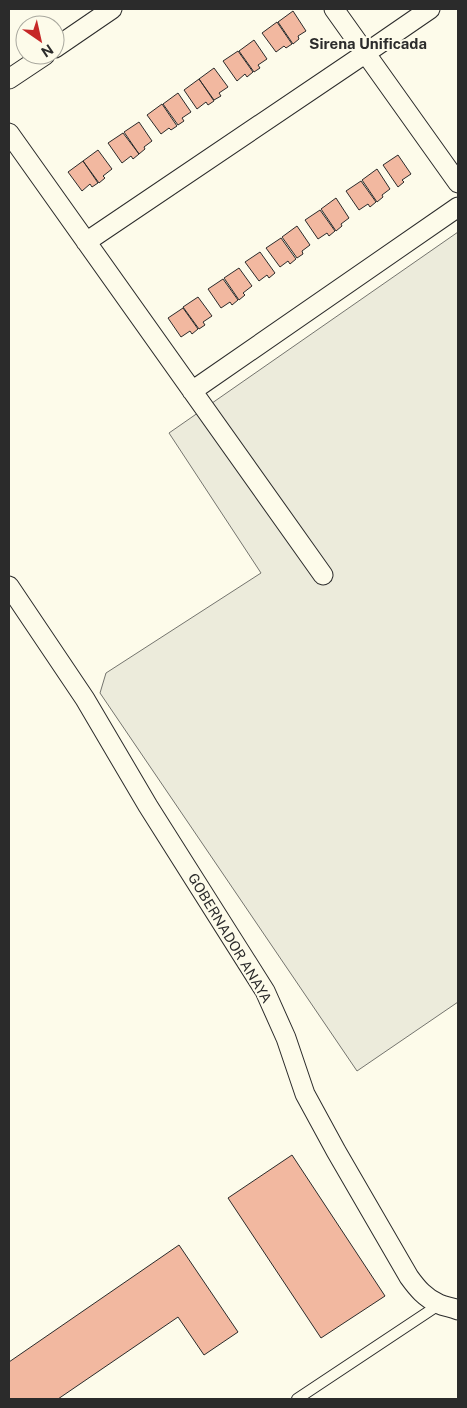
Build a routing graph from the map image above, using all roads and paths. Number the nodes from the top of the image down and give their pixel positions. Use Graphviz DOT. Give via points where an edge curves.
graph roads {
  1 [pos="112,9"];
  2 [pos="334,9"];
  3 [pos="430,9"];
  4 [pos="65,41"];
  5 [pos="366,53"];
  6 [pos="29,65"];
  7 [pos="9,79"];
  8 [pos="9,133"];
  9 [pos="458,183"];
  10 [pos="458,207"];
  11 [pos="86,242"];
  12 [pos="192,391"];
  13 [pos="323,574"];
  14 [pos="9,586"];
  15 [pos="440,1304"];
  16 [pos="458,1310"];
  17 [pos="297,1399"];
  1 -- 4 [label="street"];
  2 -- 5 [label="street"];
  3 -- 5 [label="street"];
  5 -- 9 [label="street"];
  5 -- 11 [label="street"];
  6 -- 7 [label="street"];
  8 -- 11 [label="street"];
  10 -- 12 [label="street"];
  11 -- 12 [label="street"];
  12 -- 13 [label="street"];
  14 -- 15 [label="street, GOBERNADOR ANAYA" via="85,699 143,798 265,991 286,1038 305,1094 409,1277 427,1298"];
  15 -- 16 [label="street, GOBERNADOR ANAYA"];
  15 -- 17 [label="lane"];
}
